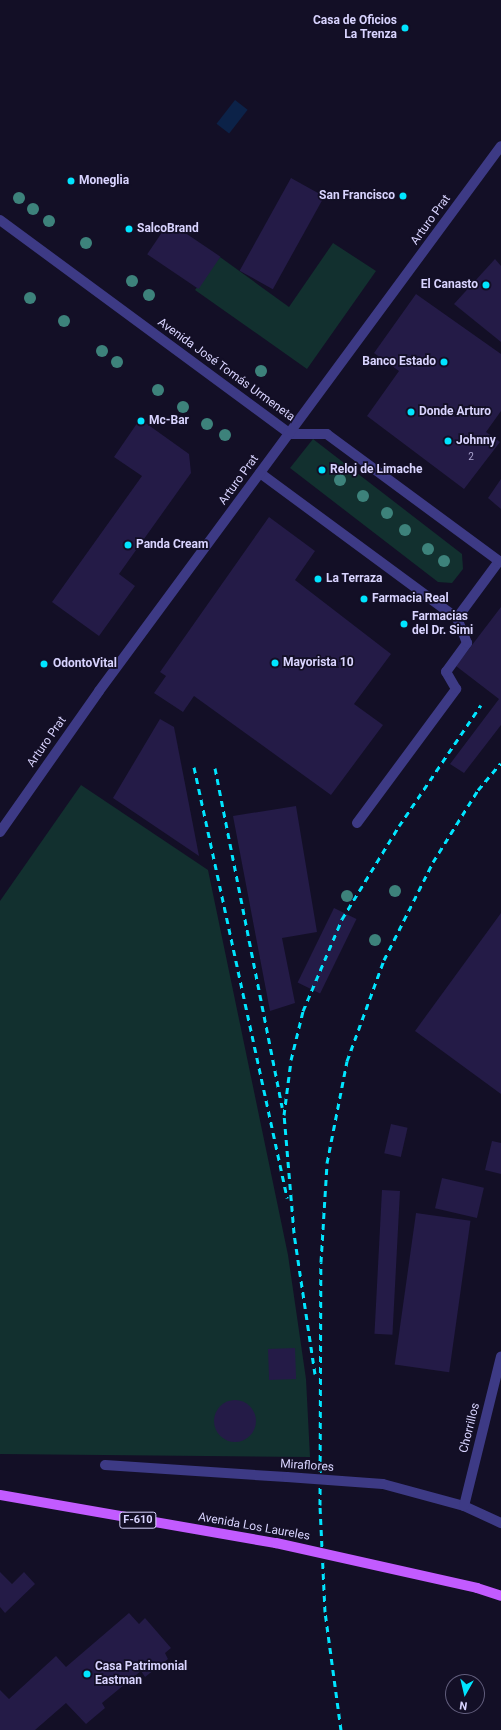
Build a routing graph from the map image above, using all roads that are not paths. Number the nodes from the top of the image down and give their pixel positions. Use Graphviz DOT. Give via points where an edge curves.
graph roads {
  1 [pos="501,146"];
  2 [pos="0,220"];
  3 [pos="290,434"];
  4 [pos="260,473"];
  5 [pos="500,560"];
  6 [pos="457,618"];
  7 [pos="357,823"];
  8 [pos="0,832"];
  9 [pos="501,1357"];
  10 [pos="105,1466"];
  11 [pos="0,1495"];
  12 [pos="464,1506"];
  13 [pos="501,1523"];
  14 [pos="501,1596"];
  1 -- 3 [label="street, Arturo Prat"];
  2 -- 3 [label="street, Avenida José Tomás Urmeneta"];
  3 -- 4 [label="street, Arturo Prat"];
  3 -- 5 [label="street, Avenida José Tomás Urmeneta" via="327,434"];
  4 -- 6 [label="street"];
  4 -- 8 [label="street, Arturo Prat" via="99,691"];
  5 -- 6 [label="street, Avenida José Tomás Urmeneta"];
  6 -- 7 [label="street" via="467,643 446,672 456,689"];
  9 -- 12 [label="street, Chorrillos"];
  10 -- 12 [label="street, Miraflores, bridge" via="383,1484"];
  11 -- 14 [label="main road, Avenida Los Laureles / F-610, bridge" via="276,1543 477,1588"];
  12 -- 13 [label="street, Miraflores"];
}
